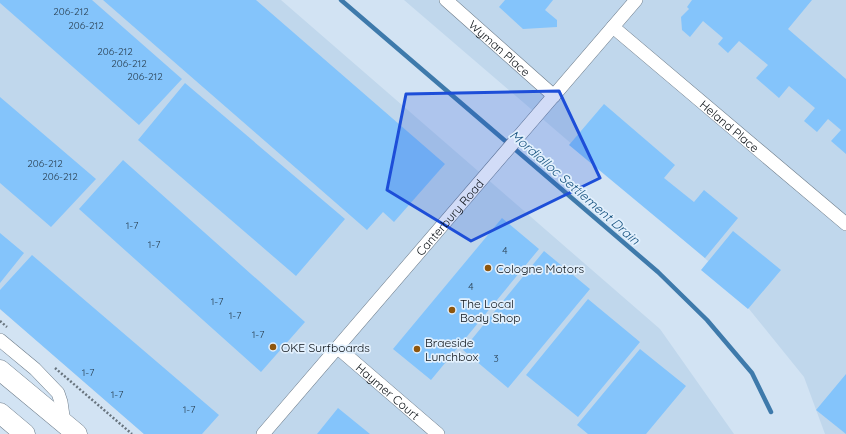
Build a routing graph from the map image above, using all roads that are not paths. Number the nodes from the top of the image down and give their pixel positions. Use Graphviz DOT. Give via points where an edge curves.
graph roads {
  1 [pos="446,0"];
  2 [pos="636,0"];
  3 [pos="613,27"];
  4 [pos="554,96"];
  5 [pos="846,224"];
  6 [pos="0,340"];
  7 [pos="338,348"];
  8 [pos="0,370"];
  9 [pos="0,413"];
  10 [pos="70,428"];
  11 [pos="25,434"];
  12 [pos="263,434"];
  13 [pos="438,434"];
  1 -- 4 [label="street, Wyman Place"];
  2 -- 3 [label="street, Canterbury Road"];
  3 -- 4 [label="street, Canterbury Road"];
  3 -- 5 [label="street, Heland Place"];
  4 -- 7 [label="street, Canterbury Road"];
  6 -- 10 [label="street" via="58,393"];
  7 -- 12 [label="street, Canterbury Road"];
  7 -- 13 [label="street, Haymer Court"];
  8 -- 10 [label="main road"];
  9 -- 11 [label="main road"];
}
